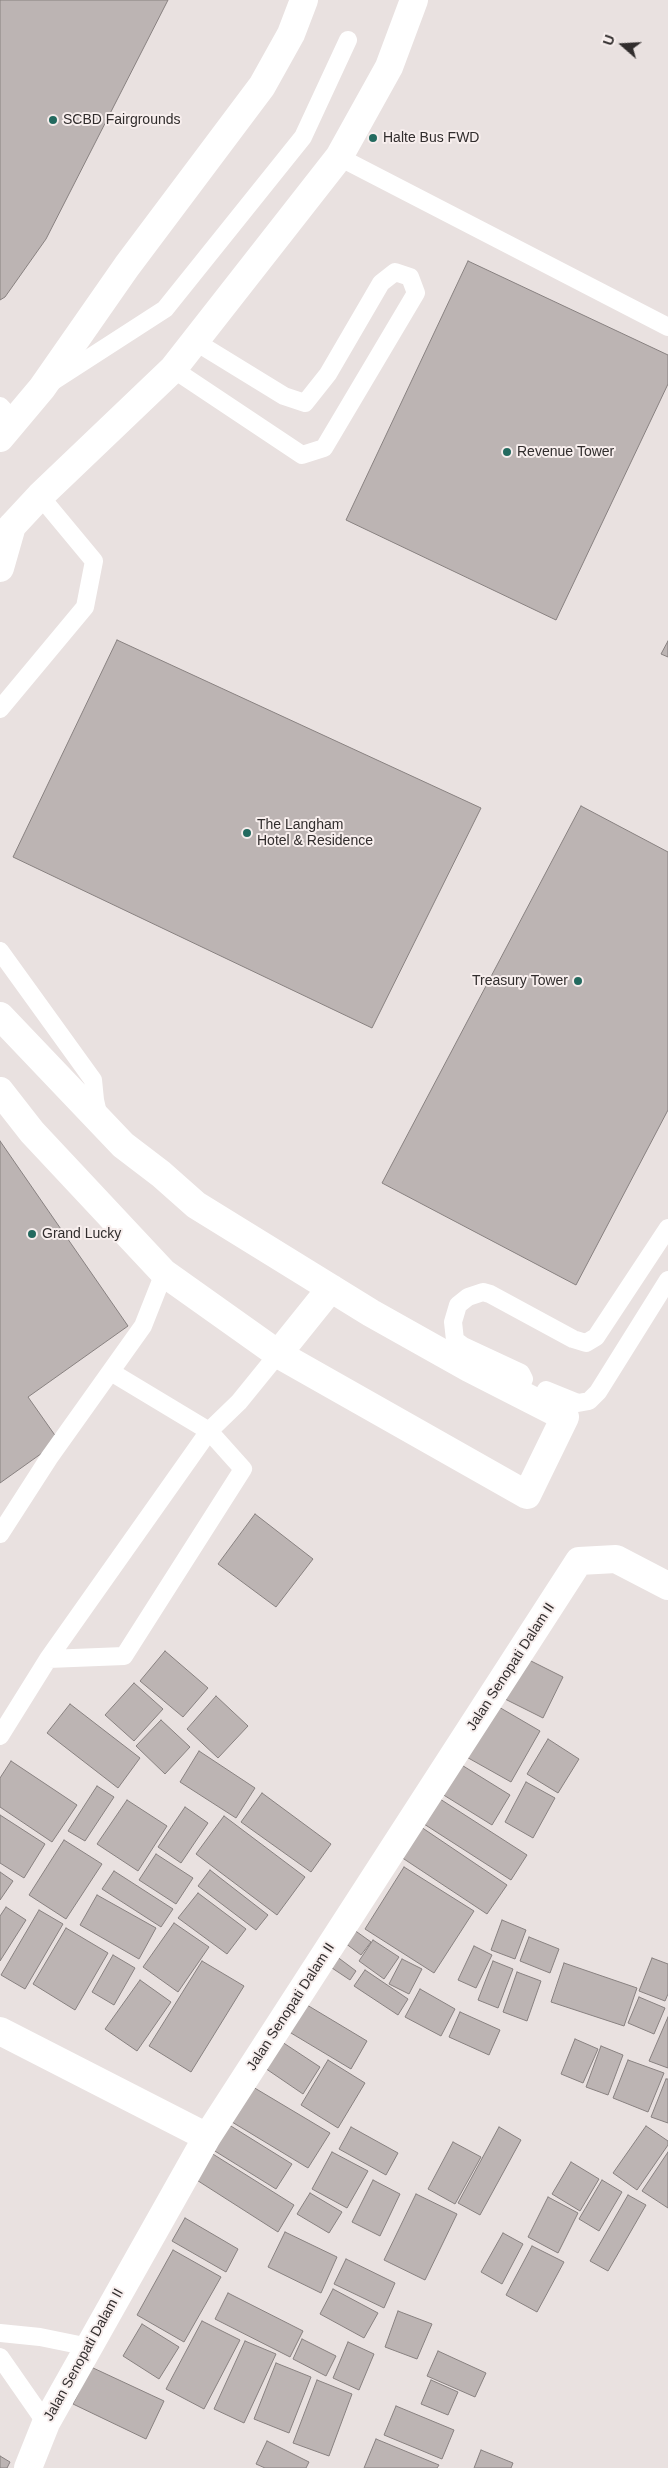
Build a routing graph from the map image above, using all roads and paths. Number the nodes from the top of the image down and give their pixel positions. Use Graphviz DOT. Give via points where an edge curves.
graph roads {
  1 [pos="304,0"];
  2 [pos="414,0"];
  3 [pos="348,40"];
  4 [pos="339,157"];
  5 [pos="668,327"];
  6 [pos="196,342"];
  7 [pos="173,369"];
  8 [pos="42,388"];
  9 [pos="5,422"];
  10 [pos="40,496"];
  11 [pos="6,533"];
  12 [pos="0,568"];
  13 [pos="0,709"];
  14 [pos="0,951"];
  15 [pos="0,1016"];
  16 [pos="0,1090"];
  17 [pos="101,1123"];
  18 [pos="668,1228"];
  19 [pos="164,1273"];
  20 [pos="668,1280"];
  21 [pos="330,1288"];
  22 [pos="278,1354"];
  23 [pos="111,1372"];
  24 [pos="527,1398"];
  25 [pos="210,1431"];
  26 [pos="2,1526"];
  27 [pos="668,1586"];
  28 [pos="48,1659"];
  29 [pos="0,1736"];
  30 [pos="0,2031"];
  31 [pos="207,2137"];
  32 [pos="0,2333"];
  33 [pos="89,2346"];
  34 [pos="0,2357"];
  35 [pos="46,2423"];
  36 [pos="28,2468"];
  1 -- 8 [label="main road" via="291,34 262,86 127,266"];
  2 -- 4 [label="main road" via="389,67"];
  3 -- 8 [label="lane" via="303,137 165,309"];
  4 -- 5 [label="lane"];
  4 -- 6 [label="main road"];
  6 -- 7 [label="main road"];
  6 -- 7 [label="lane" via="284,396 306,403 328,374 382,283 395,272 410,277 416,293 324,448 310,453 302,455"];
  7 -- 10 [label="main road"];
  8 -- 9 [label="main road"];
  10 -- 11 [label="main road"];
  10 -- 13 [label="lane" via="94,561 85,607"];
  11 -- 12 [label="main road"];
  14 -- 17 [label="lane" via="93,1080"];
  15 -- 17 [label="main road"];
  16 -- 19 [label="main road" via="32,1132"];
  17 -- 21 [label="main road" via="196,1205"];
  18 -- 24 [label="lane" via="596,1337 586,1343 573,1340 490,1294 483,1292 468,1297 458,1305 453,1322 455,1340 521,1373"];
  19 -- 22 [label="main road"];
  19 -- 23 [label="lane" via="143,1326"];
  20 -- 24 [label="lane" via="598,1392 589,1401 578,1403 546,1390"];
  21 -- 22 [label="main road"];
  21 -- 24 [label="main road" via="468,1368"];
  22 -- 24 [label="main road" via="527,1495 565,1417"];
  22 -- 25 [label="lane" via="239,1402"];
  23 -- 25 [label="lane"];
  23 -- 26 [label="lane"];
  25 -- 28 [label="lane"];
  25 -- 28 [label="lane" via="243,1469 124,1656"];
  27 -- 31 [label="main road, Jalan Senopati Dalam II" via="616,1559 579,1561"];
  28 -- 29 [label="lane"];
  30 -- 31 [label="main road"];
  31 -- 33 [label="main road, Jalan Senopati Dalam II"];
  32 -- 33 [label="lane"];
  33 -- 35 [label="main road, Jalan Senopati Dalam II"];
  34 -- 35 [label="lane"];
  35 -- 36 [label="main road, Jalan Senopati Dalam II"];
}
